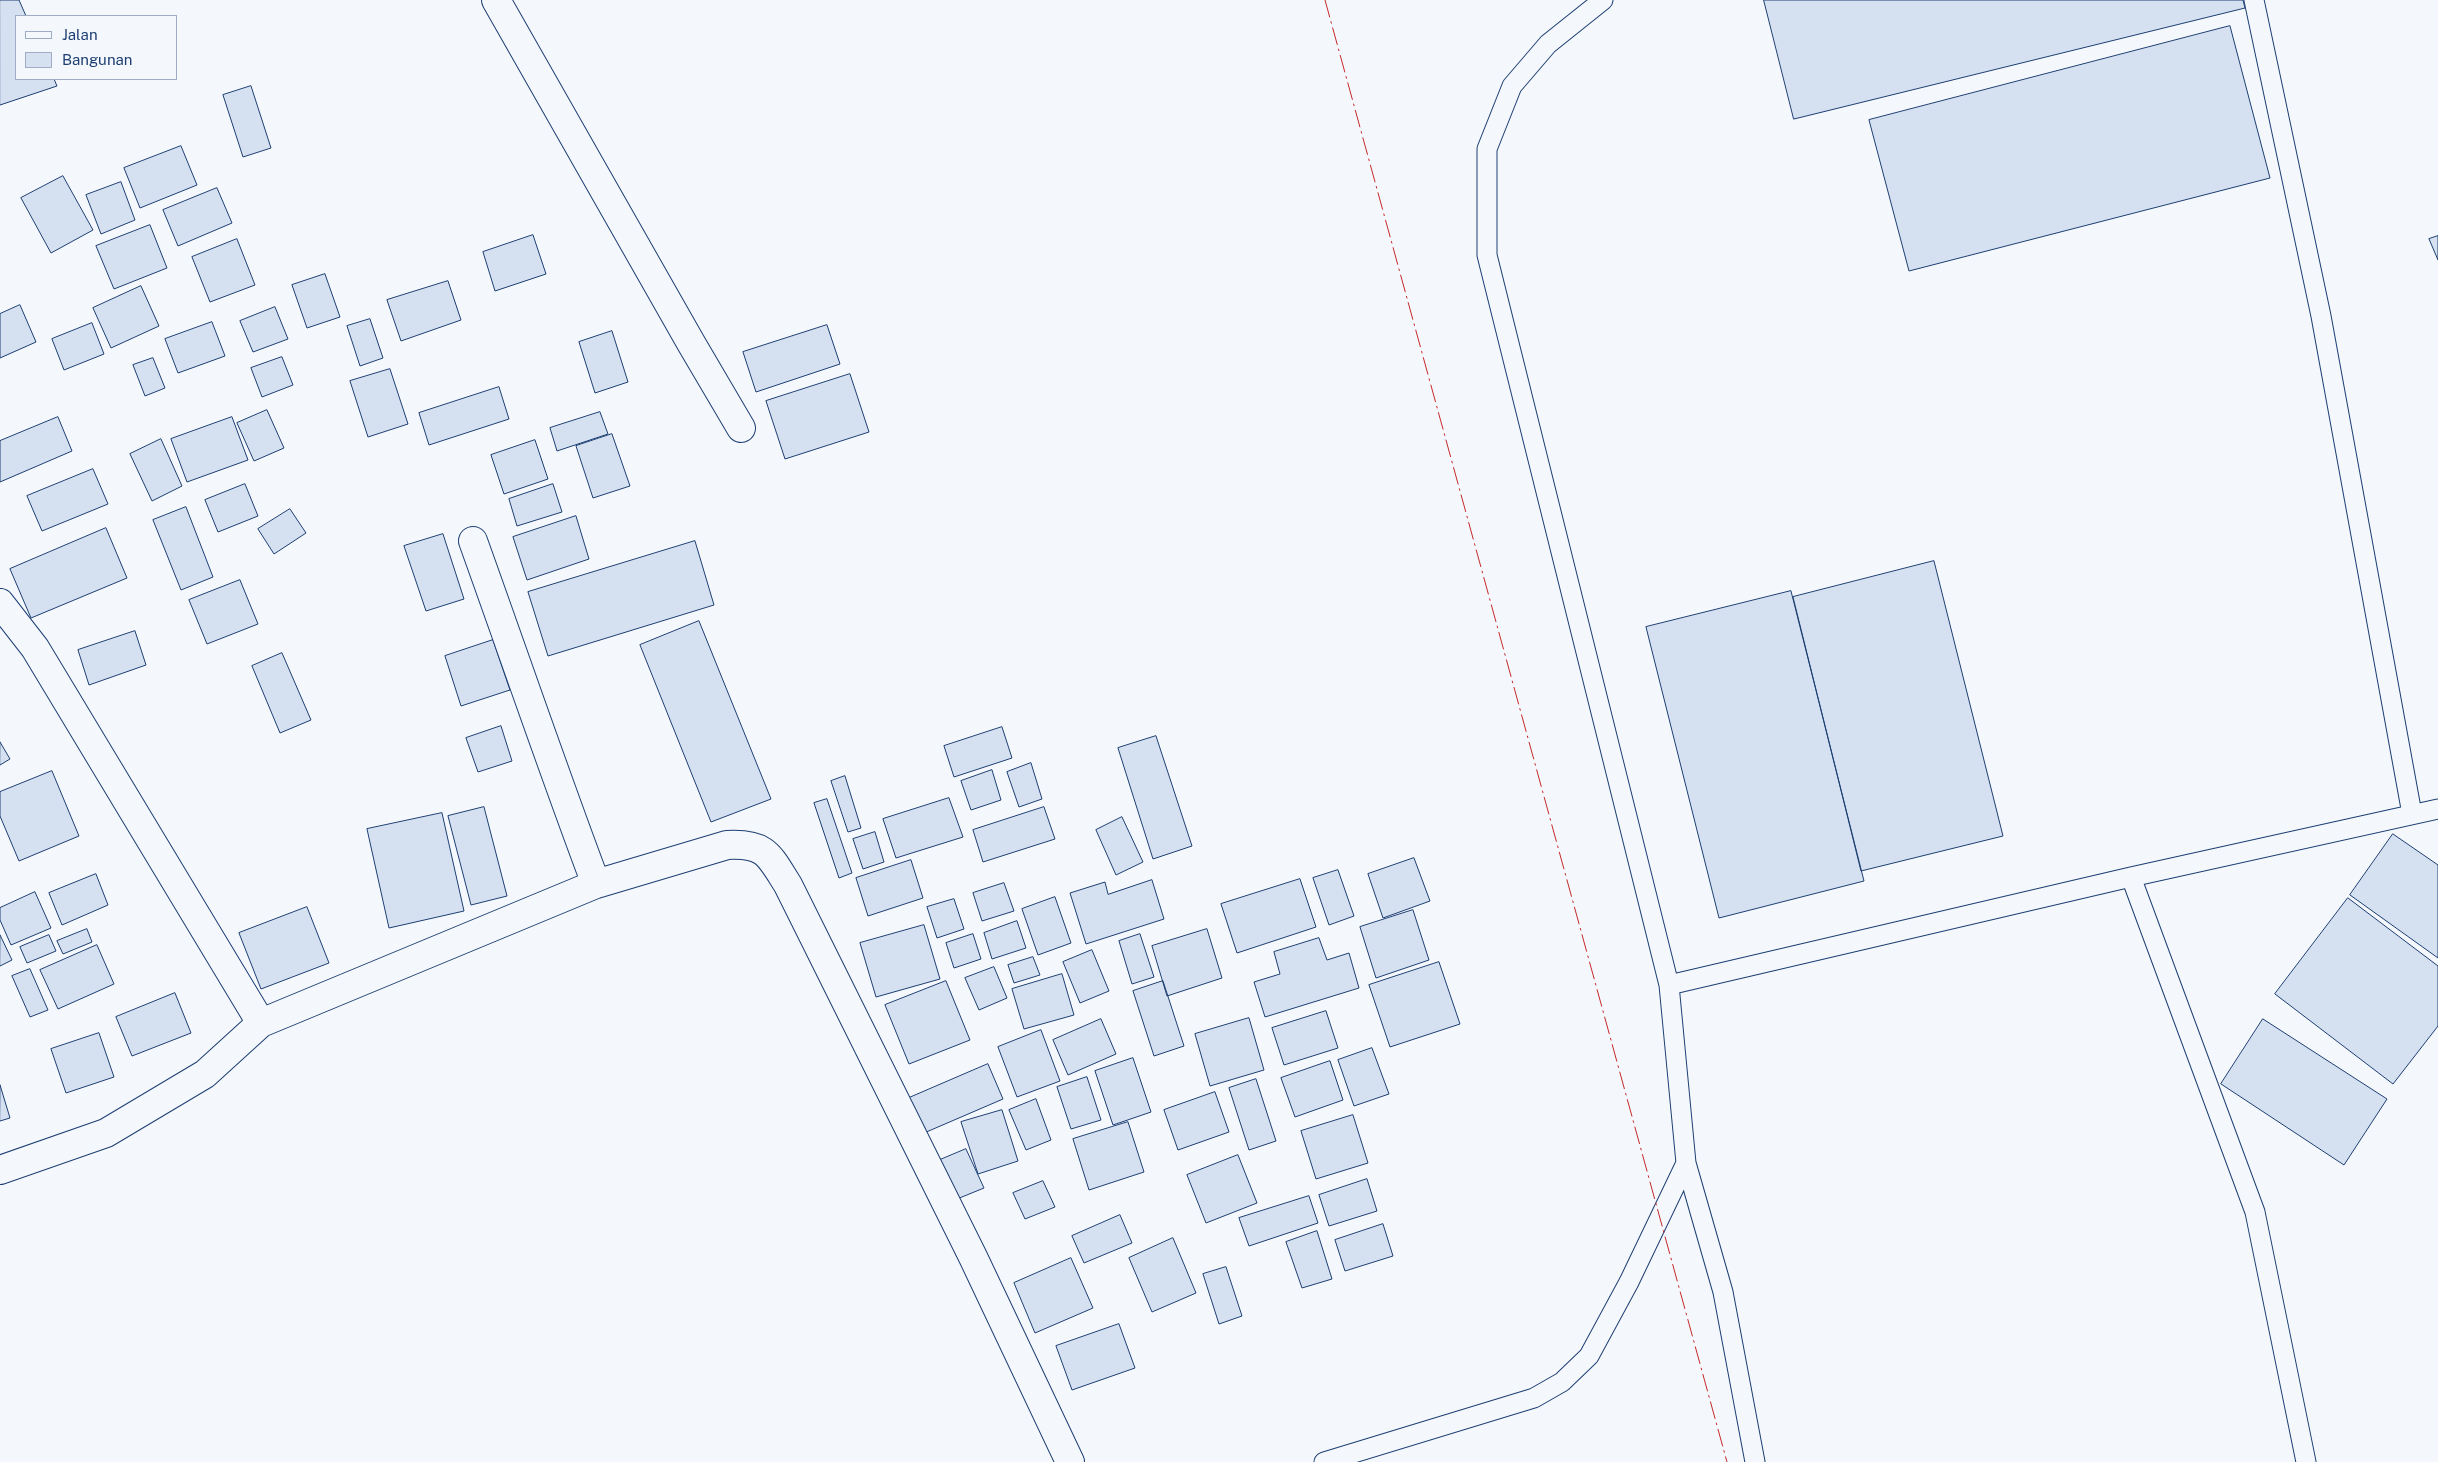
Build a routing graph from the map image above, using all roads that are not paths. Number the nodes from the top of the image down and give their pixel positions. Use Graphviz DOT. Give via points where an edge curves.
graph roads {
  1 [pos="496,0"];
  2 [pos="1603,0"];
  3 [pos="2254,0"];
  4 [pos="742,428"];
  5 [pos="473,541"];
  6 [pos="0,603"];
  7 [pos="2438,809"];
  8 [pos="2412,814"];
  9 [pos="2131,877"];
  10 [pos="596,884"];
  11 [pos="1669,985"];
  12 [pos="261,1022"];
  13 [pos="1686,1163"];
  14 [pos="0,1170"];
  15 [pos="1070,1462"];
  16 [pos="1324,1462"];
  17 [pos="1755,1462"];
  18 [pos="2306,1462"];
  1 -- 4 [label="street"];
  2 -- 11 [label="lane" via="1548,44 1512,86 1487,149 1487,255"];
  3 -- 8 [label="lane" via="2321,316"];
  5 -- 10 [label="street"];
  6 -- 12 [label="street" via="35,648"];
  7 -- 8 [label="lane"];
  8 -- 9 [label="lane"];
  9 -- 11 [label="lane"];
  9 -- 18 [label="lane" via="2255,1212"];
  10 -- 12 [label="street"];
  10 -- 15 [label="street" via="727,845 747,844 768,854 788,886 974,1257"];
  11 -- 13 [label="lane"];
  12 -- 14 [label="street" via="205,1074 106,1133"];
  13 -- 16 [label="lane" via="1629,1282 1589,1356 1562,1382 1534,1398"];
  13 -- 17 [label="lane" via="1722,1292"];
}
